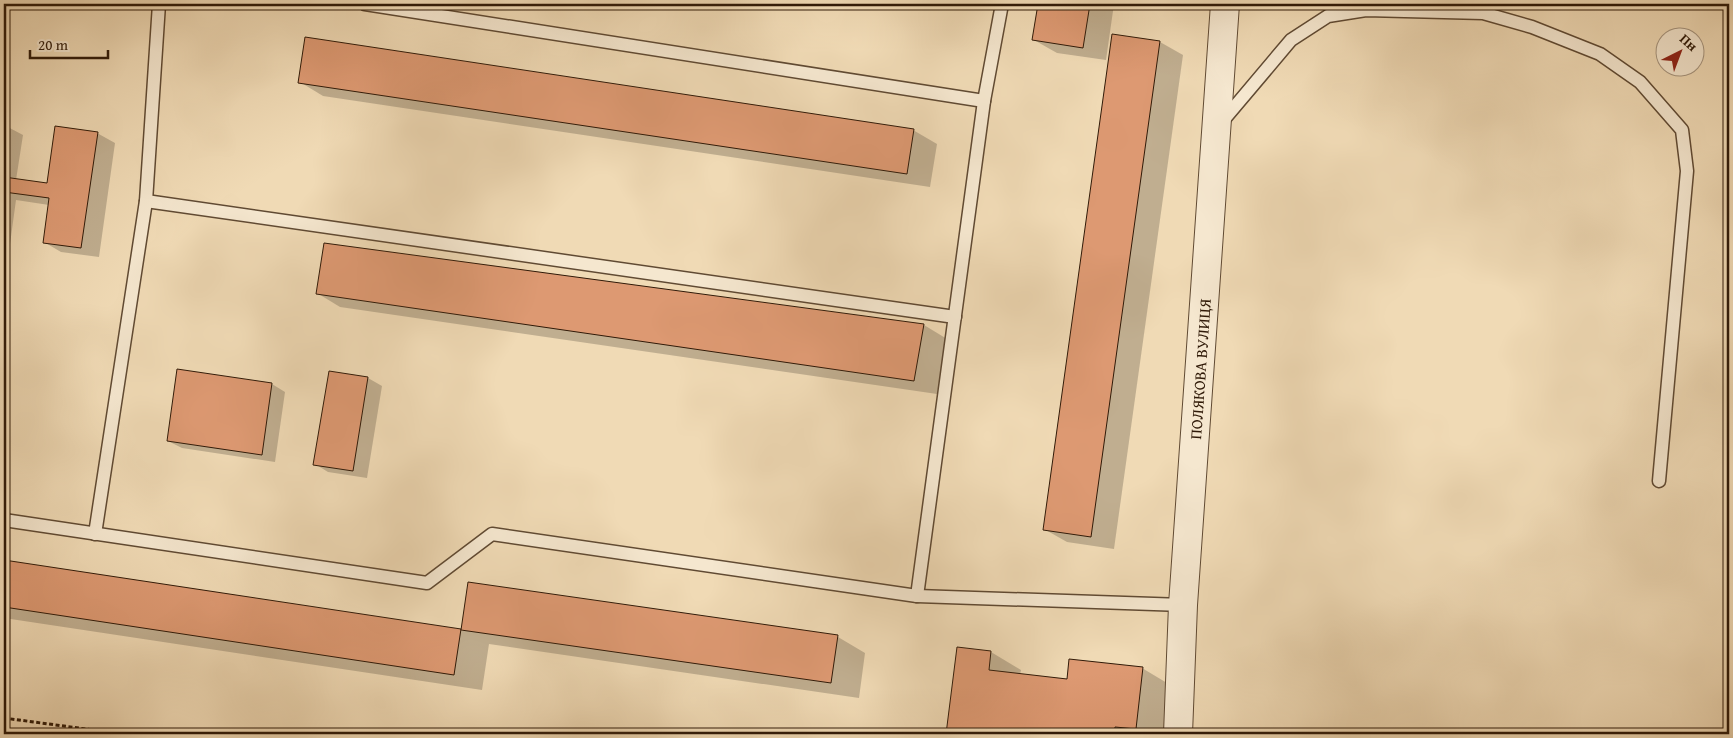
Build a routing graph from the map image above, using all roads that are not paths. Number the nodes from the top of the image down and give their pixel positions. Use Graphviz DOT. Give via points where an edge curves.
graph roads {
  1 [pos="159,4"];
  2 [pos="365,4"];
  3 [pos="1002,4"];
  4 [pos="1225,4"];
  5 [pos="984,101"];
  6 [pos="1216,128"];
  7 [pos="146,201"];
  8 [pos="954,317"];
  9 [pos="1659,481"];
  10 [pos="4,520"];
  11 [pos="95,534"];
  12 [pos="916,596"];
  13 [pos="1183,605"];
  14 [pos="1178,734"];
  1 -- 7 [label="lane"];
  2 -- 5 [label="lane"];
  3 -- 5 [label="lane"];
  4 -- 6 [label="street, ПОЛЯКОВА ВУЛИЦЯ"];
  5 -- 8 [label="lane"];
  6 -- 9 [label="lane" via="1291,40 1328,16 1366,10 1483,13 1532,27 1600,54 1640,82 1682,130 1688,171"];
  6 -- 13 [label="street, ПОЛЯКОВА ВУЛИЦЯ"];
  7 -- 8 [label="lane"];
  7 -- 11 [label="lane"];
  8 -- 12 [label="lane"];
  10 -- 11 [label="lane"];
  11 -- 12 [label="lane" via="427,583 492,534"];
  12 -- 13 [label="lane"];
  13 -- 14 [label="street, ПОЛЯКОВА ВУЛИЦЯ"];
}
